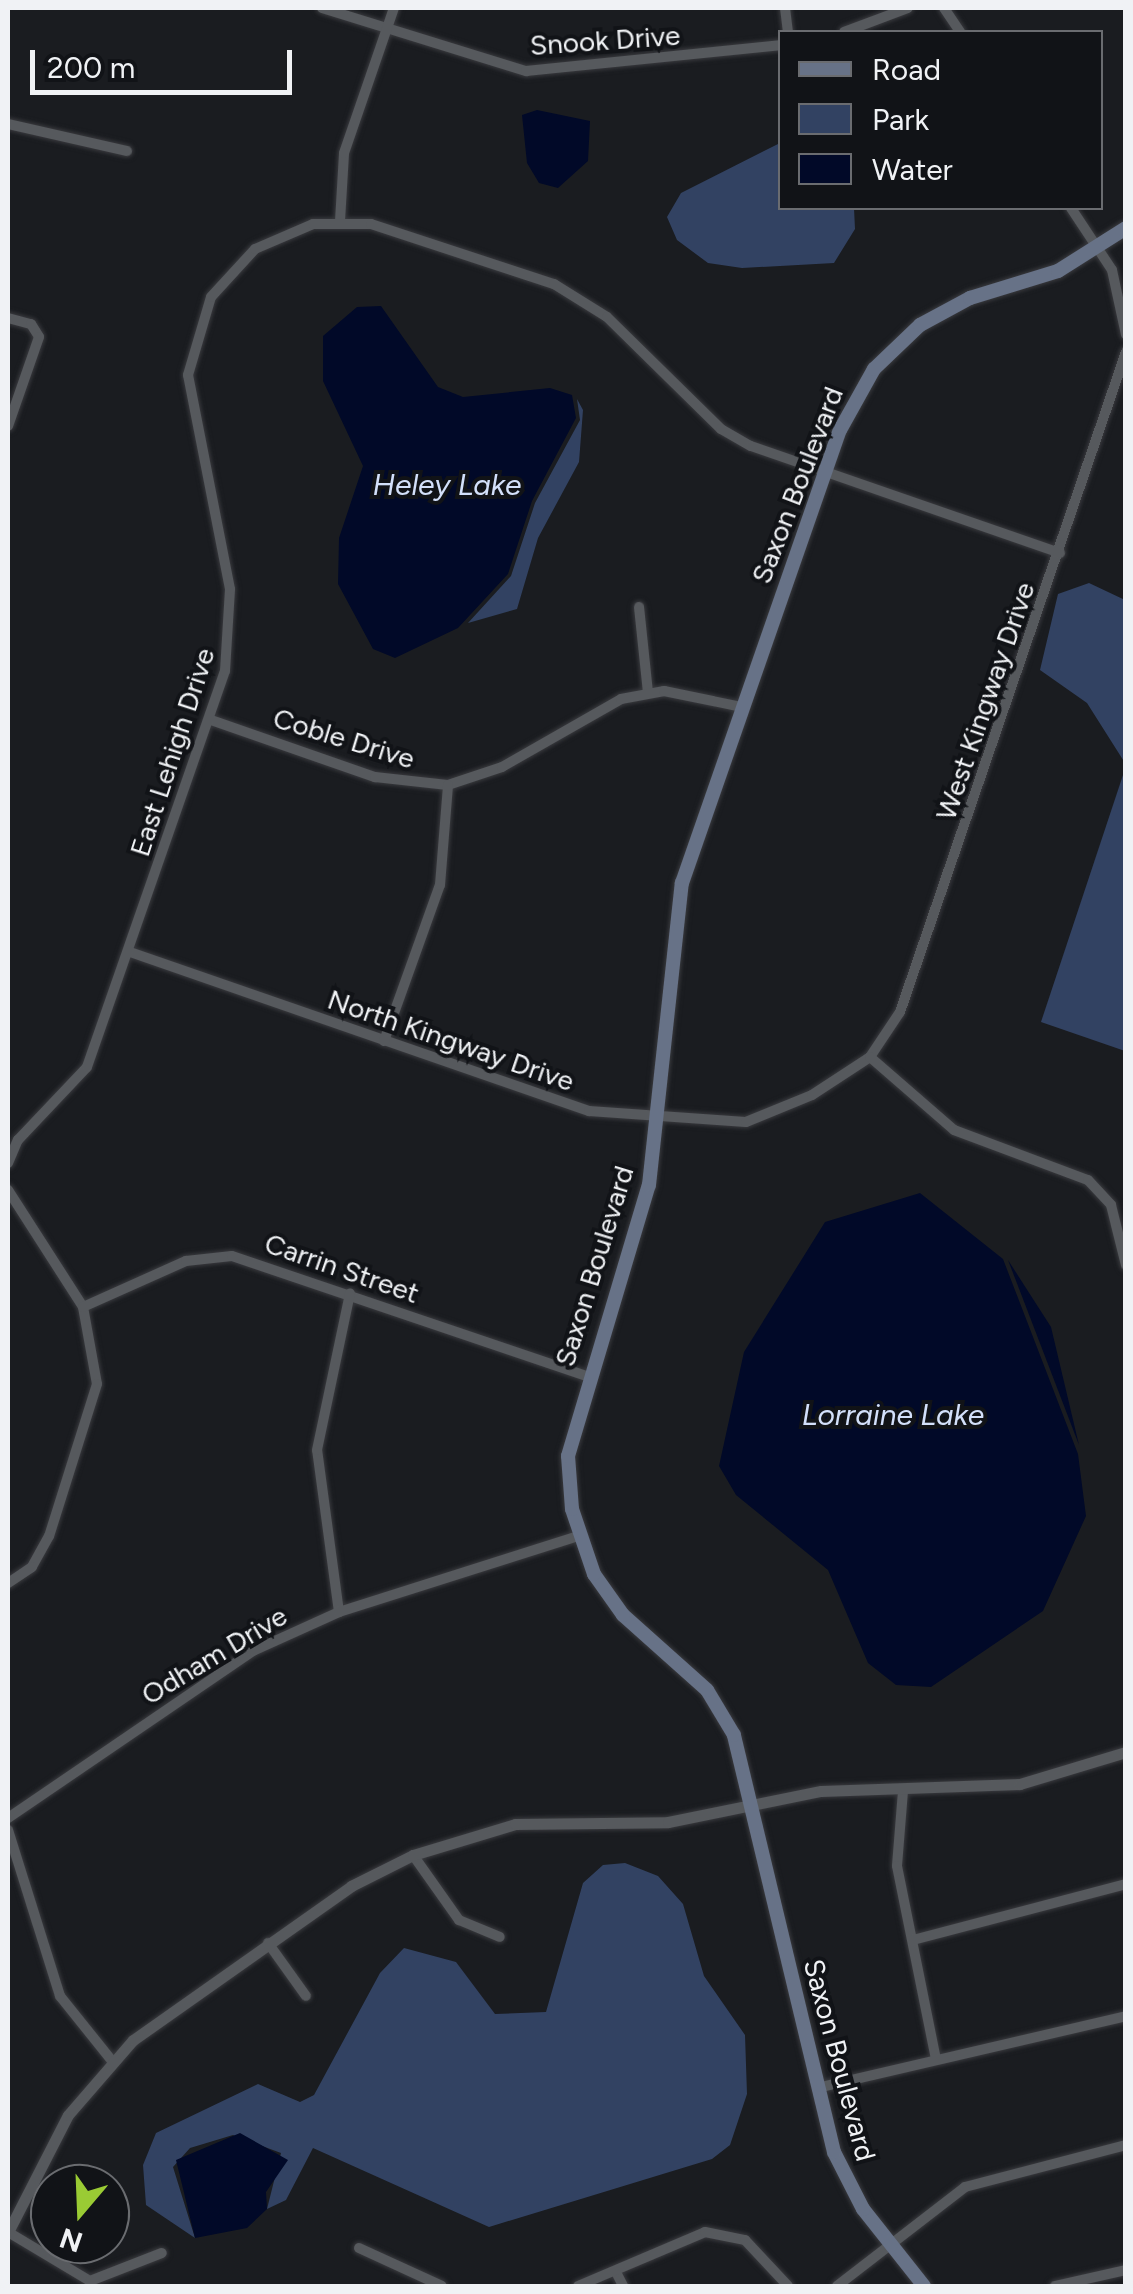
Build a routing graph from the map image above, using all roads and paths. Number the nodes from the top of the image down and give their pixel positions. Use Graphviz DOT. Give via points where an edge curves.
graph roads {
  1 [pos="322,8"];
  2 [pos="394,8"];
  3 [pos="908,8"];
  4 [pos="944,8"];
  5 [pos="387,29"];
  6 [pos="849,30"];
  7 [pos="959,30"];
  8 [pos="778,45"];
  9 [pos="8,124"];
  10 [pos="127,151"];
  11 [pos="1072,210"];
  12 [pos="340,221"];
  13 [pos="1126,228"];
  14 [pos="1098,249"];
  15 [pos="8,318"];
  16 [pos="1126,335"];
  17 [pos="1126,352"];
  18 [pos="8,426"];
  19 [pos="824,472"];
  20 [pos="1060,554"];
  21 [pos="638,607"];
  22 [pos="648,693"];
  23 [pos="742,707"];
  24 [pos="210,720"];
  25 [pos="448,785"];
  26 [pos="130,952"];
  27 [pos="384,1041"];
  28 [pos="870,1057"];
  29 [pos="656,1116"];
  30 [pos="8,1163"];
  31 [pos="8,1190"];
  32 [pos="1126,1265"];
  33 [pos="350,1294"];
  34 [pos="83,1307"];
  35 [pos="587,1376"];
  36 [pos="578,1536"];
  37 [pos="8,1583"];
  38 [pos="339,1612"];
  39 [pos="1126,1752"];
  40 [pos="903,1791"];
  41 [pos="753,1804"];
  42 [pos="8,1818"];
  43 [pos="8,1830"];
  44 [pos="413,1855"];
  45 [pos="1126,1884"];
  46 [pos="500,1937"];
  47 [pos="913,1940"];
  48 [pos="268,1942"];
  49 [pos="306,1996"];
  50 [pos="1126,2016"];
  51 [pos="936,2059"];
  52 [pos="112,2062"];
  53 [pos="817,2088"];
  54 [pos="1126,2145"];
  55 [pos="8,2232"];
  56 [pos="890,2242"];
  57 [pos="359,2248"];
  58 [pos="162,2253"];
  59 [pos="1126,2270"];
  60 [pos="616,2272"];
  61 [pos="442,2286"];
  62 [pos="578,2286"];
  63 [pos="623,2286"];
  64 [pos="788,2286"];
  65 [pos="837,2286"];
  66 [pos="924,2286"];
  67 [pos="1062,2286"];
  1 -- 5 [label="street, Snook Drive"];
  2 -- 5 [label="street"];
  3 -- 6 [label="street"];
  4 -- 7 [label="street"];
  5 -- 8 [label="street, Snook Drive" via="526,71"];
  5 -- 12 [label="street" via="344,154"];
  9 -- 10 [label="street"];
  11 -- 14 [label="street"];
  12 -- 19 [label="street" via="396,230 582,298 721,430"];
  12 -- 24 [label="street, East Lehigh Drive" via="255,249 194,330 188,408 232,629"];
  13 -- 14 [label="main road, Saxon Boulevard"];
  14 -- 16 [label="street"];
  14 -- 19 [label="main road, Saxon Boulevard" via="920,325 856,395"];
  15 -- 18 [label="street" via="31,324 40,337"];
  17 -- 20 [label="street, West Kingway Drive"];
  19 -- 20 [label="street"];
  19 -- 23 [label="main road, Saxon Boulevard"];
  20 -- 28 [label="street, West Kingway Drive" via="900,1012"];
  21 -- 22 [label="street"];
  22 -- 23 [label="street, Coble Drive"];
  22 -- 25 [label="street, Coble Drive" via="596,707 502,767"];
  23 -- 29 [label="main road, Saxon Boulevard" via="673,924"];
  24 -- 25 [label="street, Coble Drive" via="374,776"];
  24 -- 26 [label="street, East Lehigh Drive"];
  25 -- 27 [label="street" via="440,884"];
  26 -- 27 [label="street, North Kingway Drive"];
  26 -- 30 [label="street, East Lehigh Drive" via="87,1067 18,1140"];
  27 -- 29 [label="street, North Kingway Drive" via="561,1104"];
  28 -- 29 [label="street, North Kingway Drive" via="761,1119"];
  28 -- 32 [label="street" via="933,1118 1070,1170 1111,1206"];
  29 -- 35 [label="main road, Saxon Boulevard" via="646,1202"];
  31 -- 34 [label="street"];
  33 -- 34 [label="street, Carrin Street" via="213,1256"];
  33 -- 35 [label="street, Carrin Street"];
  33 -- 38 [label="street" via="317,1450"];
  34 -- 37 [label="street" via="96,1355 90,1420 41,1553"];
  35 -- 36 [label="main road, Saxon Boulevard" via="568,1456"];
  36 -- 38 [label="street, Odham Drive"];
  36 -- 41 [label="main road, Saxon Boulevard" via="624,1616 723,1713"];
  38 -- 42 [label="street, Odham Drive" via="253,1651"];
  39 -- 40 [label="street" via="1020,1784"];
  40 -- 41 [label="street"];
  40 -- 47 [label="street" via="897,1866"];
  41 -- 44 [label="street" via="668,1822 515,1824"];
  41 -- 53 [label="main road, Saxon Boulevard"];
  43 -- 52 [label="street" via="60,1996"];
  44 -- 46 [label="street" via="459,1920"];
  44 -- 48 [label="street"];
  45 -- 47 [label="street"];
  47 -- 51 [label="street"];
  48 -- 49 [label="street"];
  48 -- 52 [label="street"];
  50 -- 51 [label="street"];
  51 -- 53 [label="street"];
  52 -- 55 [label="street" via="61,2127"];
  53 -- 56 [label="main road, Saxon Boulevard" via="844,2177"];
  54 -- 56 [label="street" via="965,2186"];
  55 -- 58 [label="street" via="90,2281"];
  56 -- 65 [label="street"];
  56 -- 66 [label="main road, Saxon Boulevard"];
  57 -- 61 [label="street"];
  59 -- 67 [label="street"];
  60 -- 62 [label="street"];
  60 -- 63 [label="street"];
  60 -- 64 [label="street" via="705,2232 729,2234 758,2250"];
}
